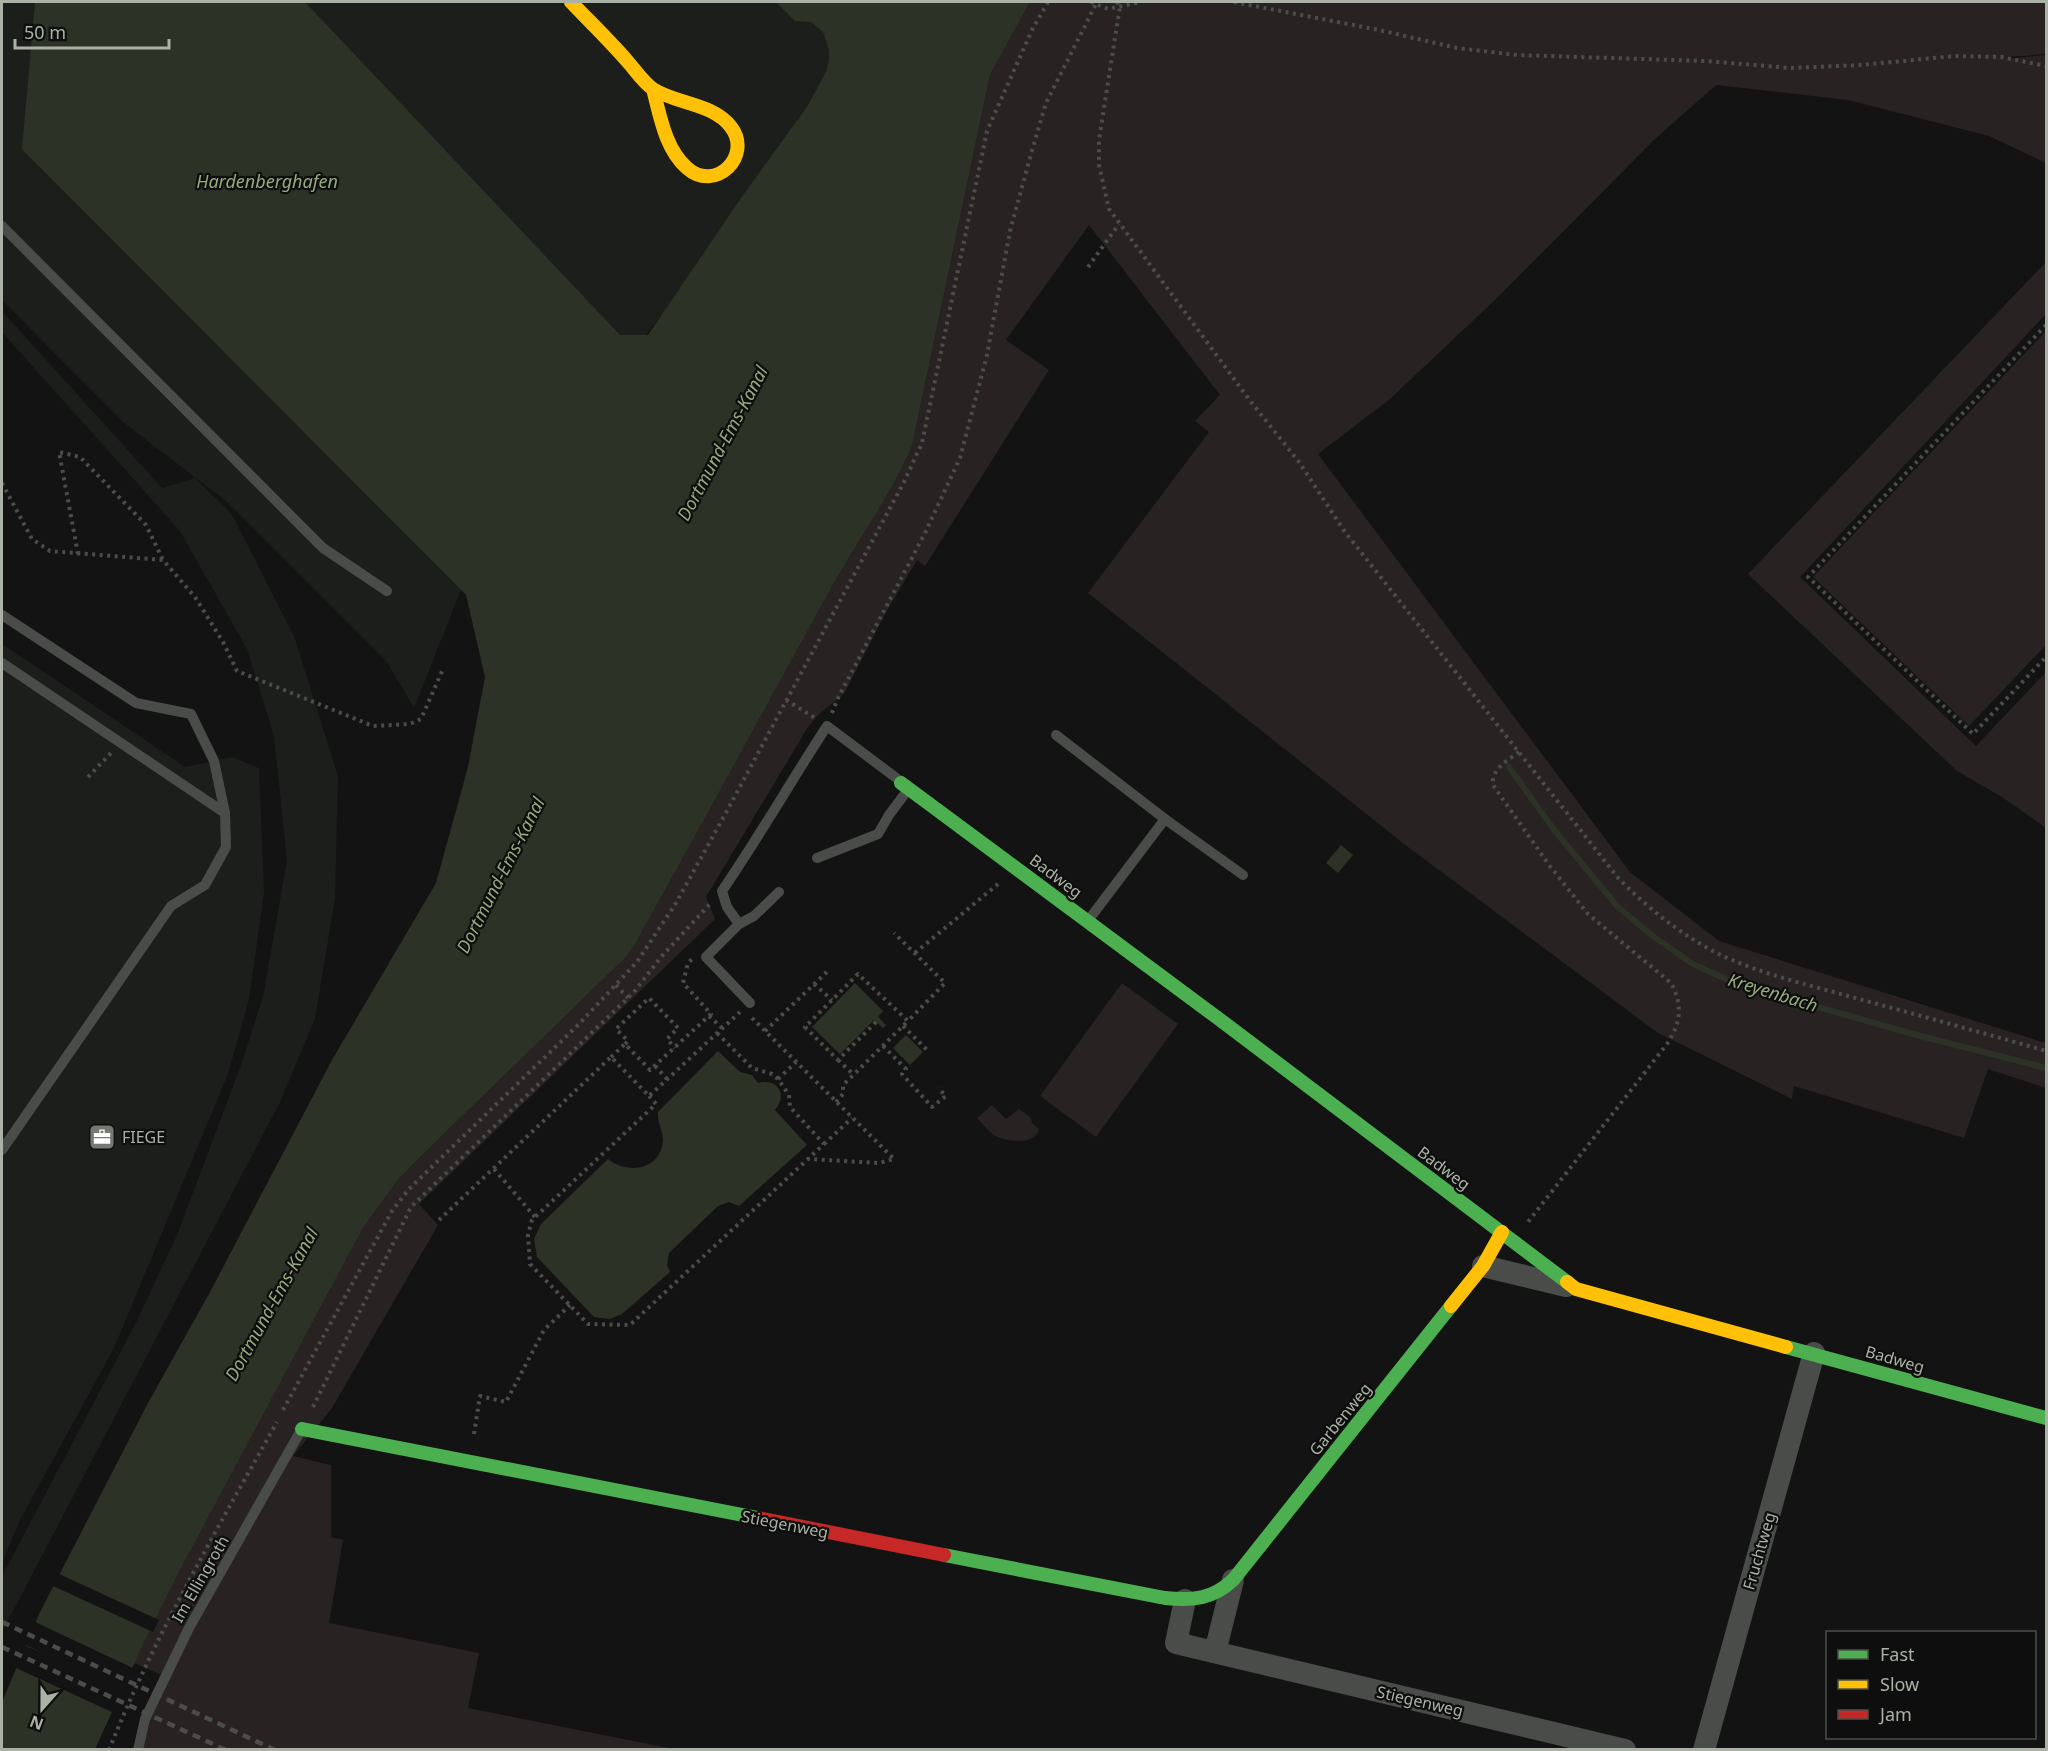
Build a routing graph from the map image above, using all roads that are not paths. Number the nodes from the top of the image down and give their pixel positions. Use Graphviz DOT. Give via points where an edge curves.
graph roads {
  1 [pos="571,2"];
  2 [pos="653,89"];
  3 [pos="2,226"];
  4 [pos="387,591"];
  5 [pos="2,615"];
  6 [pos="2,663"];
  7 [pos="1056,735"];
  8 [pos="905,785"];
  9 [pos="225,813"];
  10 [pos="1165,819"];
  11 [pos="817,858"];
  12 [pos="1243,875"];
  13 [pos="779,891"];
  14 [pos="1088,921"];
  15 [pos="739,924"];
  16 [pos="750,1003"];
  17 [pos="2,1150"];
  18 [pos="1508,1237"];
  19 [pos="1483,1266"];
  20 [pos="1576,1289"];
  21 [pos="1814,1353"];
  22 [pos="2046,1418"];
  23 [pos="302,1429"];
  24 [pos="1233,1580"];
  25 [pos="1185,1600"];
  26 [pos="1215,1652"];
  27 [pos="138,1749"];
  28 [pos="1625,1749"];
  29 [pos="1704,1749"];
  1 -- 2 [label="street"];
  2 -- 2 [label="street" via="678,161 702,178 727,171 738,148 735,133 725,119"];
  3 -- 4 [label="lane" via="323,548"];
  5 -- 9 [label="lane" via="136,703 191,714 214,761"];
  6 -- 9 [label="lane"];
  7 -- 10 [label="lane"];
  8 -- 11 [label="lane" via="878,834"];
  8 -- 14 [label="street, Badweg"];
  8 -- 15 [label="lane" via="827,726 722,891"];
  9 -- 17 [label="lane" via="226,847 205,885 171,906"];
  10 -- 12 [label="lane"];
  10 -- 14 [label="lane"];
  13 -- 15 [label="lane"];
  14 -- 18 [label="street, Badweg"];
  15 -- 16 [label="lane" via="706,957"];
  18 -- 19 [label="street, Garbenweg"];
  18 -- 20 [label="street, Badweg"];
  19 -- 20 [label="street"];
  19 -- 24 [label="street, Garbenweg"];
  20 -- 21 [label="street, Badweg"];
  21 -- 22 [label="street, Badweg"];
  21 -- 29 [label="street, Fruchtweg"];
  23 -- 25 [label="street, Stiegenweg"];
  23 -- 27 [label="lane, Im Ellingroth" via="189,1628 145,1719"];
  24 -- 25 [label="street, Garbenweg" via="1212,1597"];
  24 -- 26 [label="street"];
  25 -- 26 [label="street, Stiegenweg" via="1176,1643"];
  26 -- 28 [label="street, Stiegenweg"];
}
